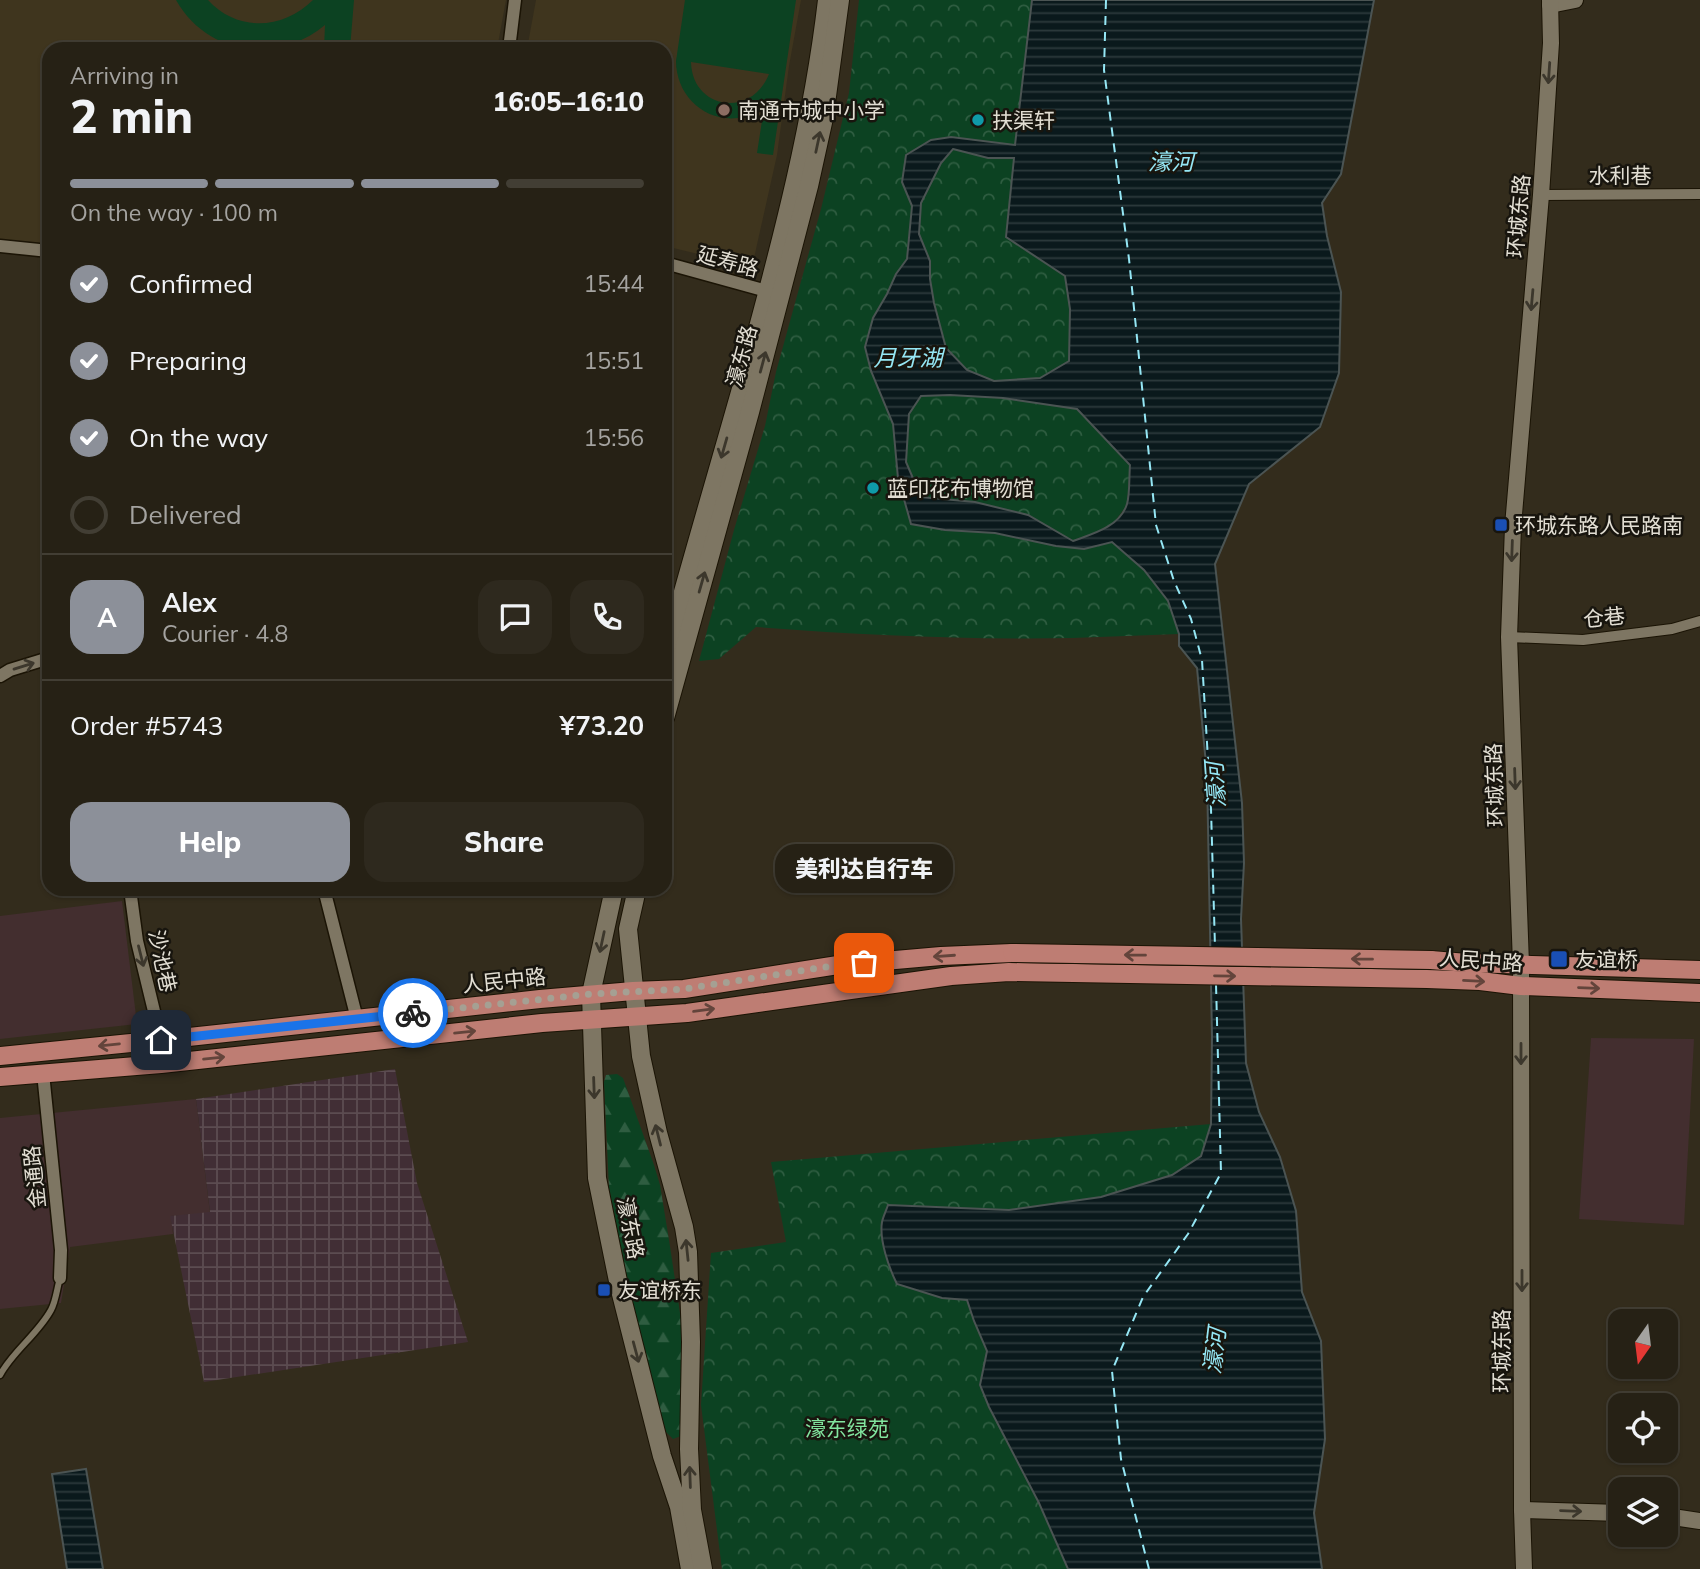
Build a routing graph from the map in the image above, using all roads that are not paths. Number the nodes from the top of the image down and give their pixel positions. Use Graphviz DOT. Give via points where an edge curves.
graph roads {
  1 [pos="515,0"];
  2 [pos="827,0"];
  3 [pos="840,0"];
  4 [pos="1575,0"];
  5 [pos="1550,2"];
  6 [pos="510,42"];
  7 [pos="1700,194"];
  8 [pos="1541,195"];
  9 [pos="0,246"];
  10 [pos="42,250"];
  11 [pos="672,265"];
  12 [pos="774,293"];
  13 [pos="672,620"];
  14 [pos="1700,621"];
  15 [pos="690,625"];
  16 [pos="672,634"];
  17 [pos="1509,637"];
  18 [pos="42,660"];
  19 [pos="0,676"];
  20 [pos="672,692"];
  21 [pos="131,896"];
  22 [pos="326,896"];
  23 [pos="612,896"];
  24 [pos="635,896"];
  25 [pos="1521,964"];
  26 [pos="1700,970"];
  27 [pos="1521,986"];
  28 [pos="633,991"];
  29 [pos="1700,993"];
  30 [pos="591,994"];
  31 [pos="636,1017"];
  32 [pos="357,1019"];
  33 [pos="592,1020"];
  34 [pos="161,1040"];
  35 [pos="0,1056"];
  36 [pos="43,1073"];
  37 [pos="0,1077"];
  38 [pos="60,1278"];
  39 [pos="0,1375"];
  40 [pos="1522,1510"];
  41 [pos="1608,1513"];
  42 [pos="1678,1518"];
  43 [pos="1700,1521"];
  44 [pos="690,1569"];
  45 [pos="703,1569"];
  46 [pos="1524,1569"];
  1 -- 6 [label="street"];
  2 -- 12 [label="main road, 濠东路"];
  12 -- 3 [label="main road, 濠东路, one-way" via="809,186 824,118"];
  4 -- 5 [label="street"];
  5 -- 8 [label="street, 环城东路, one-way"];
  7 -- 8 [label="street, 水利巷"];
  8 -- 17 [label="street, 环城东路, one-way" via="1513,526"];
  9 -- 10 [label="street"];
  11 -- 12 [label="street, 延寿路"];
  12 -- 13 [label="main road, 濠东路, one-way"];
  15 -- 12 [label="main road, 濠东路, one-way"];
  14 -- 17 [label="street, 仓巷" via="1583,640"];
  15 -- 16 [label="street" via="683,635"];
  15 -- 20 [label="main road, 濠东路"];
  17 -- 25 [label="street, 环城东路, one-way"];
  19 -- 18 [label="street, one-way"];
  21 -- 34 [label="street, 沙池巷, one-way"];
  22 -- 32 [label="street"];
  23 -- 30 [label="main road, 濠东路, one-way"];
  24 -- 28 [label="main road" via="628,929"];
  25 -- 26 [label="main road, 人民中路"];
  25 -- 27 [label="street, 环城东路"];
  25 -- 28 [label="main road, 人民中路, one-way, bridge" via="1012,953 838,965 684,989"];
  27 -- 29 [label="main road, 人民中路, one-way"];
  31 -- 27 [label="main road, 人民中路, one-way" via="1009,972 1427,979"];
  27 -- 40 [label="street, 环城东路, one-way"];
  28 -- 30 [label="main road, 人民中路"];
  28 -- 31 [label="main road"];
  30 -- 32 [label="main road, 人民中路"];
  30 -- 33 [label="main road, 濠东路"];
  31 -- 33 [label="main road"];
  45 -- 31 [label="main road, one-way" via="692,1510 688,1252 658,1133"];
  32 -- 34 [label="main road, 人民中路"];
  36 -- 33 [label="main road, one-way"];
  33 -- 44 [label="main road, 濠东路, one-way" via="597,1178 619,1286 679,1507"];
  34 -- 35 [label="main road, 人民中路, one-way"];
  36 -- 37 [label="main road"];
  36 -- 38 [label="street, 金通路"];
  38 -- 39 [label="lane" via="52,1308"];
  40 -- 41 [label="street, one-way"];
  40 -- 46 [label="street, 环城东路"];
  42 -- 43 [label="street"];
}
